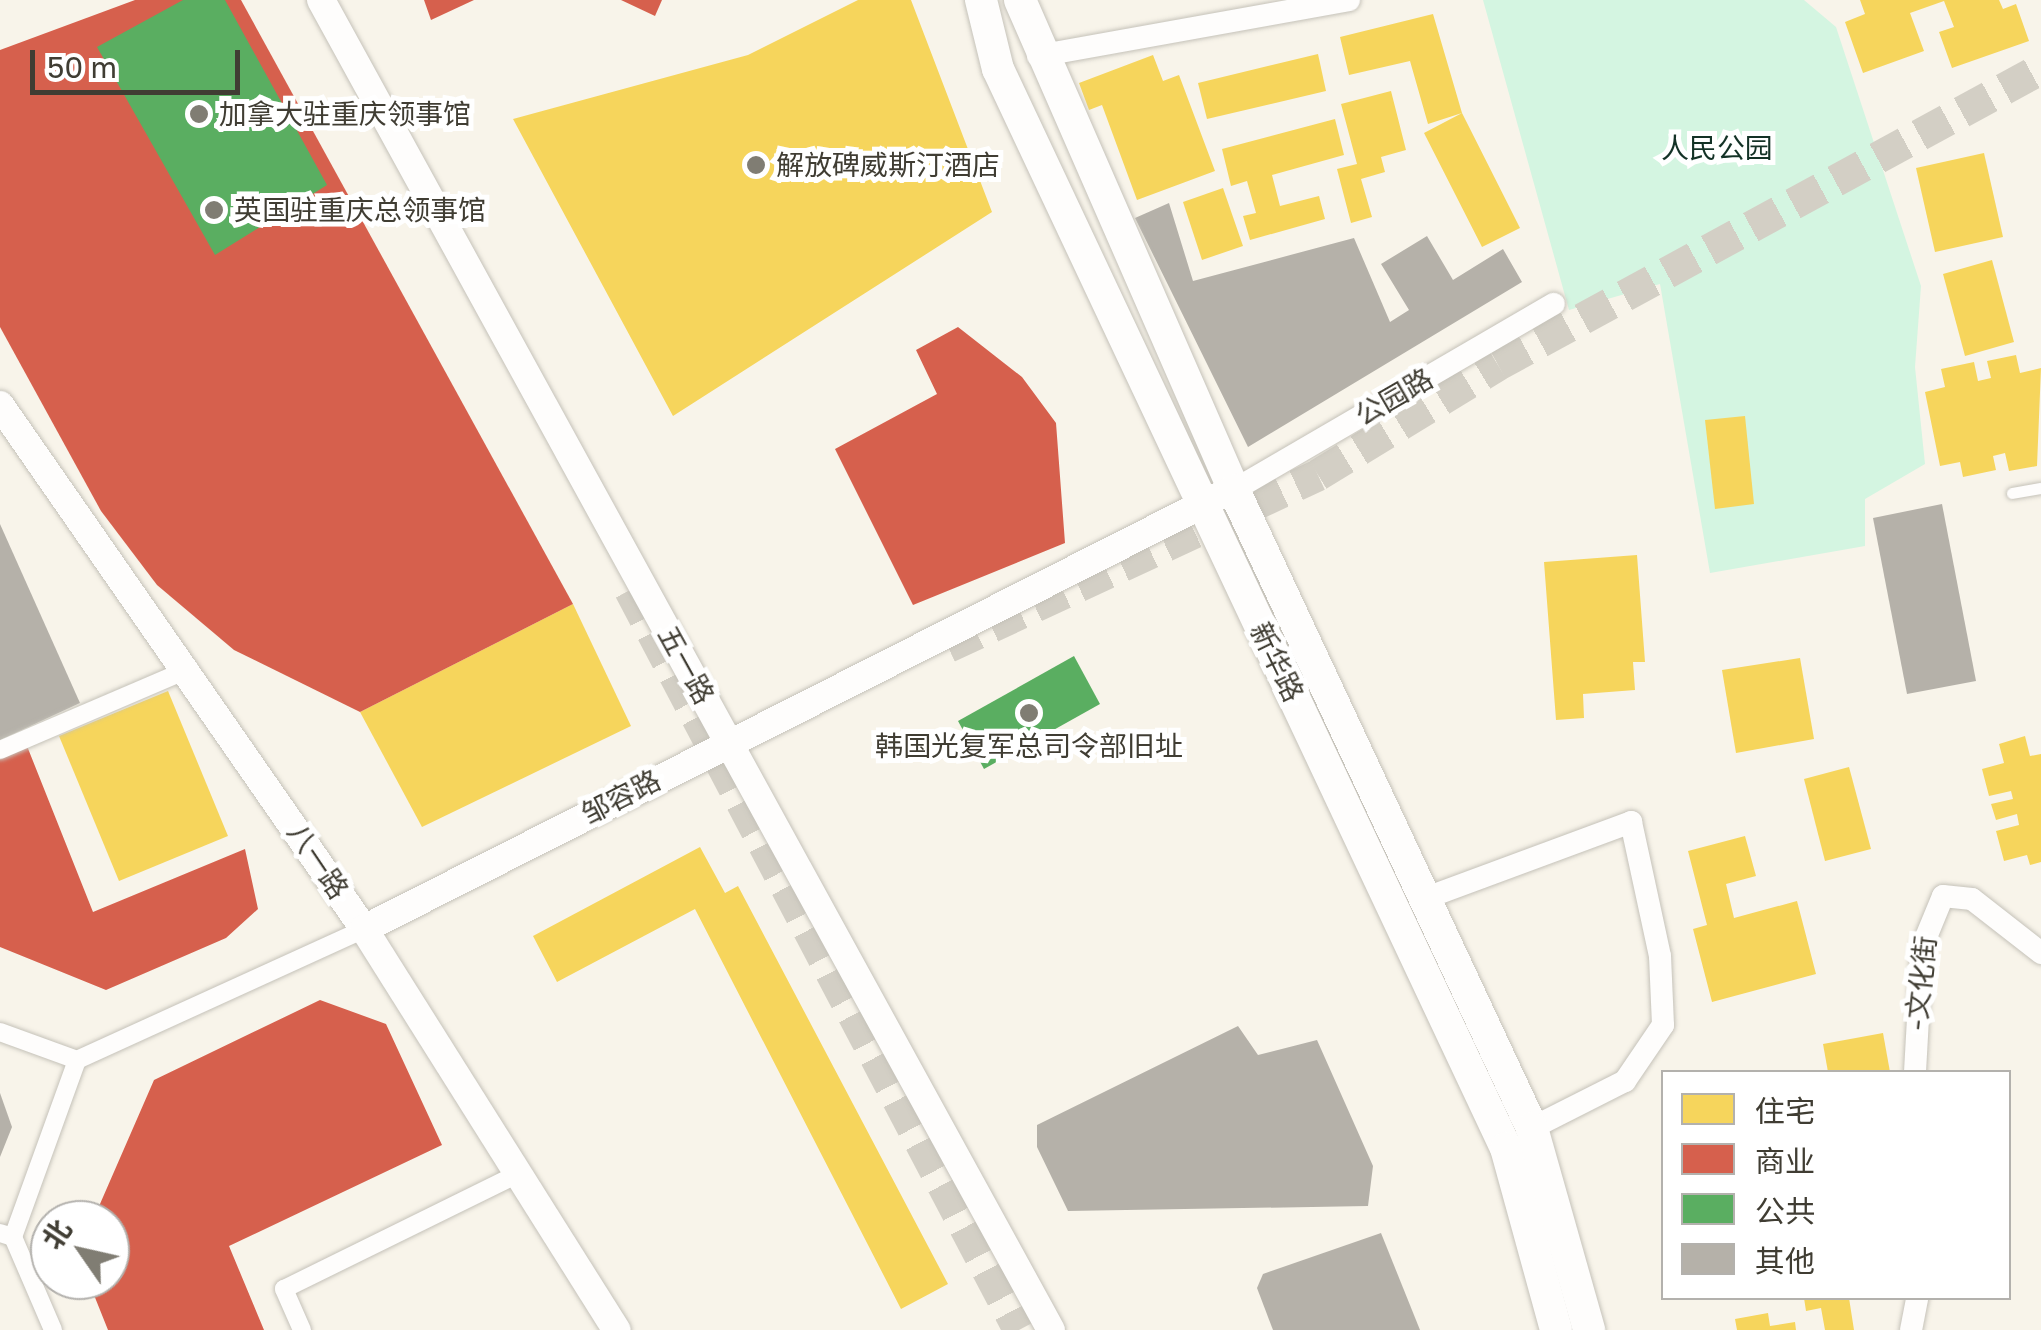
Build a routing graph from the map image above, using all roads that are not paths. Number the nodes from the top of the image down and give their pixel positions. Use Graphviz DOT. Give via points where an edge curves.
graph roads {
  1 [pos="321,0"];
  2 [pos="981,0"];
  3 [pos="1020,0"];
  4 [pos="1349,0"];
  5 [pos="1038,56"];
  6 [pos="1554,304"];
  7 [pos="0,406"];
  8 [pos="2041,488"];
  9 [pos="1234,490"];
  10 [pos="2012,494"];
  11 [pos="1200,503"];
  12 [pos="190,669"];
  13 [pos="729,742"];
  14 [pos="0,750"];
  15 [pos="1426,898"];
  16 [pos="364,930"];
  17 [pos="2041,953"];
  18 [pos="0,1032"];
  19 [pos="77,1060"];
  20 [pos="1915,1070"];
  21 [pos="1532,1128"];
  22 [pos="520,1174"];
  23 [pos="7,1235"];
  24 [pos="1917,1300"];
  25 [pos="53,1330"];
  26 [pos="302,1330"];
  27 [pos="617,1330"];
  28 [pos="1050,1330"];
  29 [pos="1556,1330"];
  30 [pos="1588,1330"];
  31 [pos="1911,1330"];
  1 -- 13 [label="street, 五一路"];
  2 -- 11 [label="main road, 新华路" via="998,69"];
  3 -- 5 [label="main road, 新华路"];
  4 -- 5 [label="street"];
  5 -- 9 [label="main road, 新华路"];
  6 -- 9 [label="street, 公园路"];
  7 -- 12 [label="street, 八一路"];
  8 -- 10 [label="lane"];
  9 -- 11 [label="street, 邹容路"];
  9 -- 15 [label="main road, 新华路"];
  11 -- 13 [label="street, 邹容路"];
  11 -- 29 [label="main road, 新华路" via="1506,1148"];
  12 -- 14 [label="street"];
  12 -- 16 [label="street, 八一路"];
  13 -- 16 [label="street, 邹容路"];
  13 -- 28 [label="street, 五一路"];
  15 -- 21 [label="main road, 新华路"];
  15 -- 21 [label="street" via="1631,822 1660,956 1663,1025 1625,1081"];
  16 -- 19 [label="street, 邹容路"];
  16 -- 22 [label="street, 八一路"];
  17 -- 20 [label="street, -文化街" via="1972,899 1944,896 1922,946"];
  18 -- 19 [label="street"];
  19 -- 23 [label="street"];
  21 -- 30 [label="main road, 新华路"];
  22 -- 26 [label="street" via="284,1289"];
  22 -- 27 [label="street, 八一路"];
  23 -- 25 [label="street"];
  24 -- 31 [label="street"];
}
